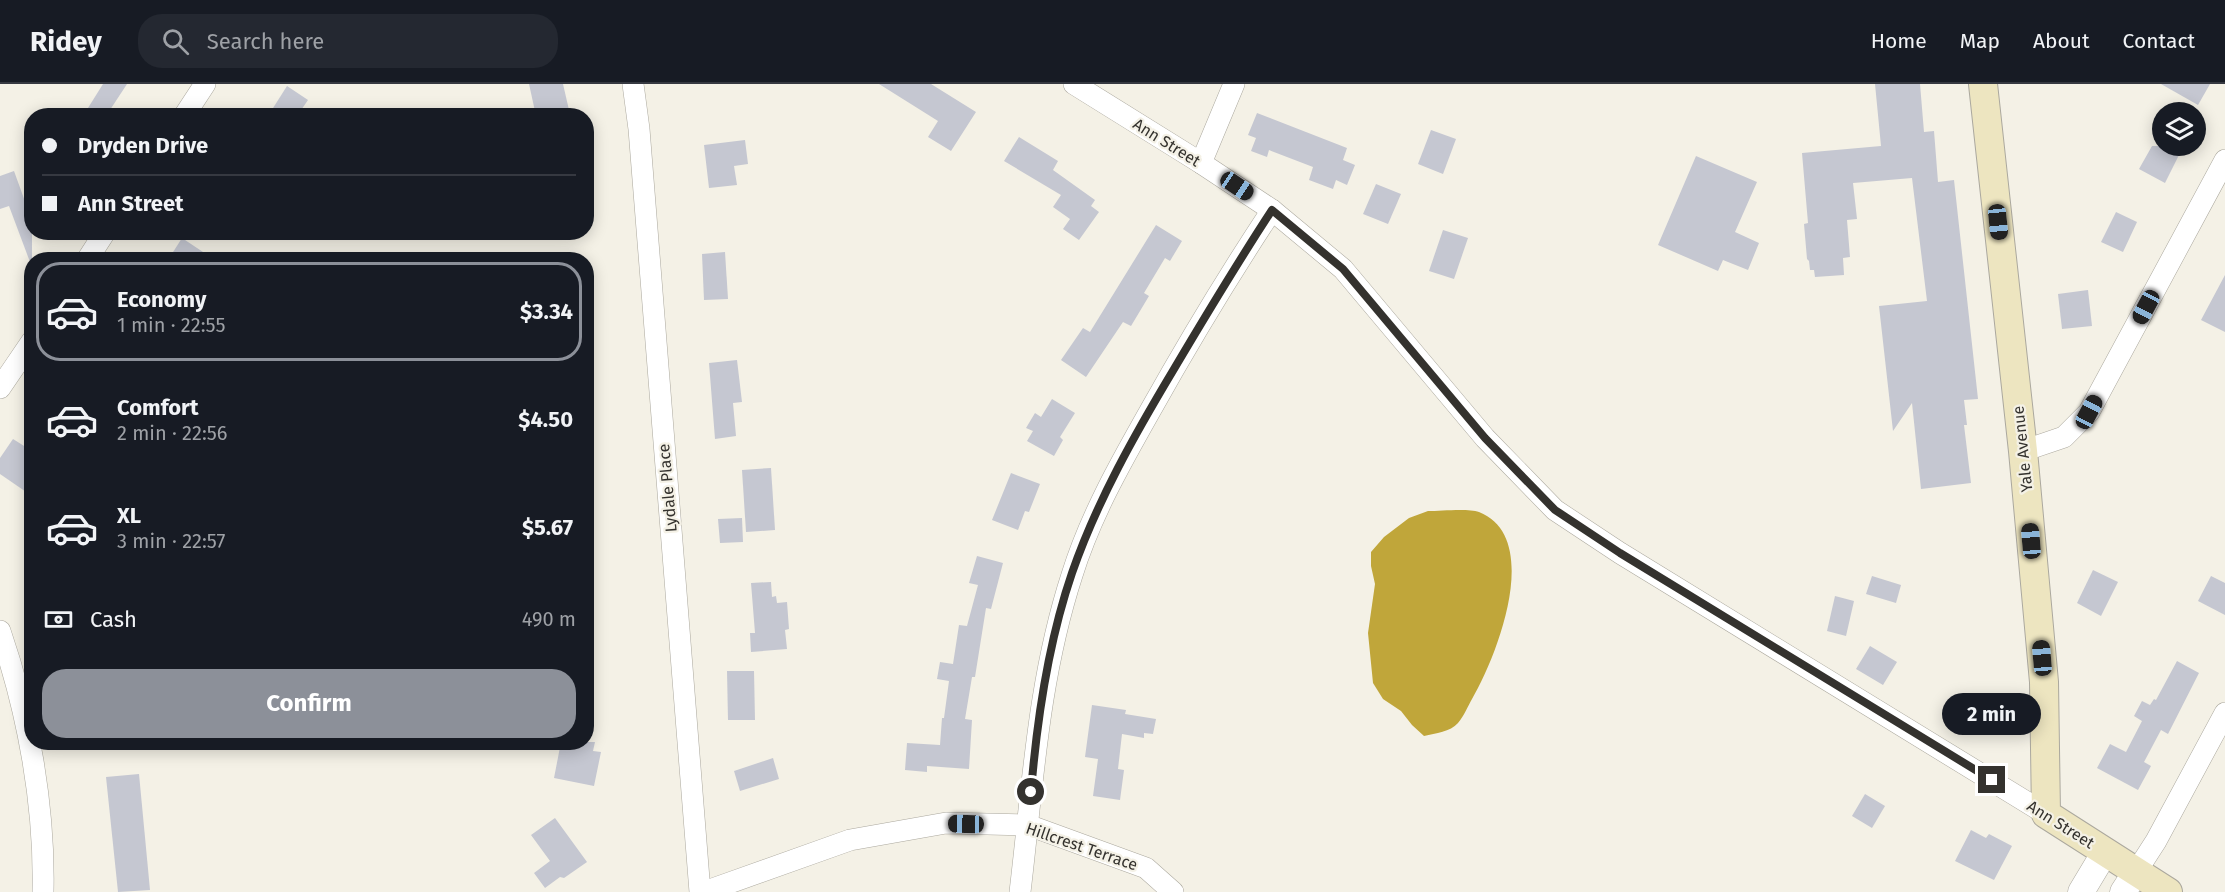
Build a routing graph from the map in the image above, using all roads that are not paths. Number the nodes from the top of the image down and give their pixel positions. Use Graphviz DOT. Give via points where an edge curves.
graph roads {
  1 [pos="205,84"];
  2 [pos="633,84"];
  3 [pos="1074,84"];
  4 [pos="1234,84"];
  5 [pos="1983,84"];
  6 [pos="189,108"];
  7 [pos="2225,160"];
  8 [pos="1201,163"];
  9 [pos="1272,210"];
  10 [pos="24,353"];
  11 [pos="0,388"];
  12 [pos="2023,451"];
  13 [pos="0,631"];
  14 [pos="24,713"];
  15 [pos="2225,713"];
  16 [pos="30,750"];
  17 [pos="2046,814"];
  18 [pos="1028,825"];
  19 [pos="2105,852"];
  20 [pos="2130,882"];
  21 [pos="44,892"];
  22 [pos="702,892"];
  23 [pos="1020,892"];
  24 [pos="1173,892"];
  25 [pos="2081,892"];
  26 [pos="2168,892"];
  1 -- 6 [label="street"];
  2 -- 22 [label="street, Lydale Place"];
  3 -- 8 [label="street, Ann Street"];
  4 -- 8 [label="street"];
  5 -- 12 [label="main road, Yale Avenue"];
  7 -- 12 [label="street" via="2089,412 2064,437"];
  8 -- 9 [label="street, Ann Street"];
  9 -- 17 [label="street, Ann Street" via="1343,269 1485,438 1555,510"];
  9 -- 18 [label="street" via="1160,392 1093,520 1072,574 1047,672 1037,723"];
  10 -- 11 [label="street"];
  12 -- 17 [label="main road, Yale Avenue" via="2044,682"];
  13 -- 14 [label="street"];
  15 -- 20 [label="street" via="2156,842"];
  16 -- 21 [label="street" via="44,852"];
  17 -- 19 [label="main road, Ann Street"];
  18 -- 22 [label="street, Hillcrest Terrace" via="946,823 850,840"];
  18 -- 23 [label="street"];
  18 -- 24 [label="street, Hillcrest Terrace" via="1146,868"];
  19 -- 20 [label="main road, Ann Street"];
  19 -- 25 [label="street"];
  20 -- 26 [label="main road, Ann Street"];
}
